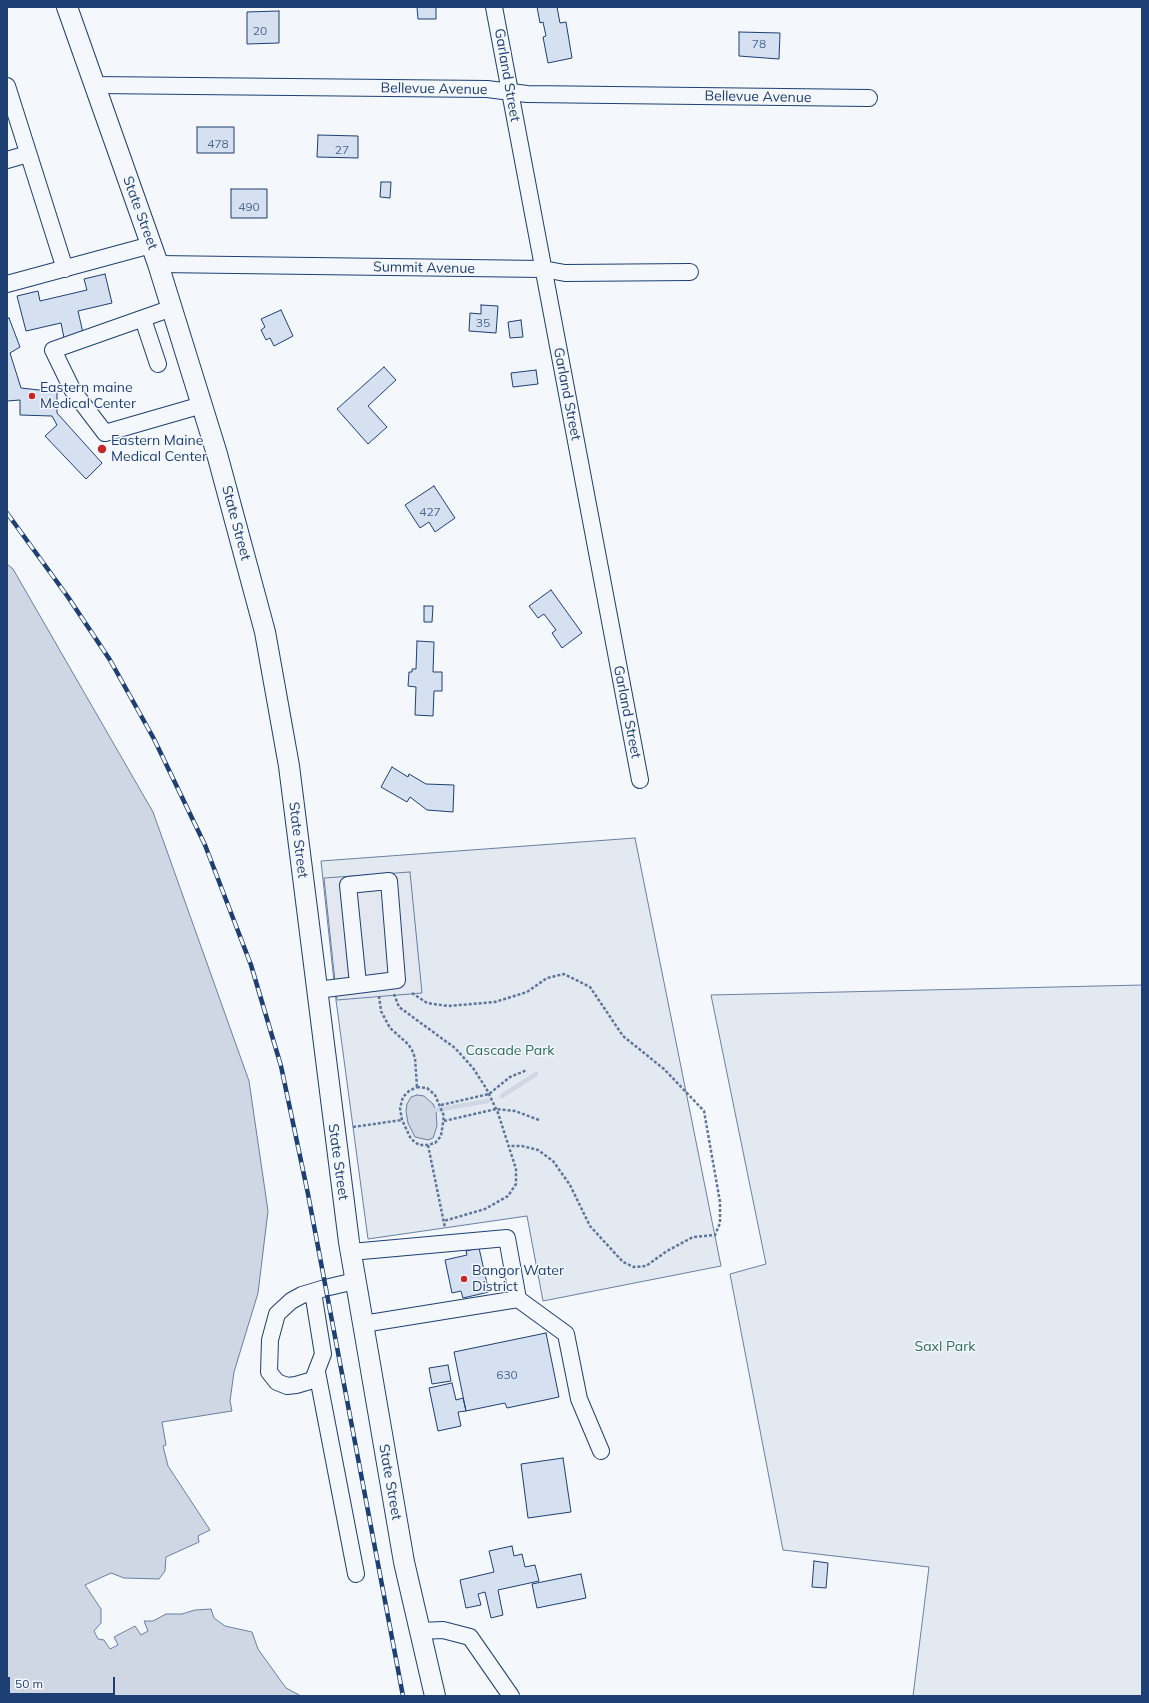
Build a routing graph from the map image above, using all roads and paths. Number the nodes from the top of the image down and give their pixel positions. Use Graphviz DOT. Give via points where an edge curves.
graph roads {
  1 [pos="66,7"];
  2 [pos="494,7"];
  3 [pos="94,84"];
  4 [pos="7,86"];
  5 [pos="510,93"];
  6 [pos="869,98"];
  7 [pos="28,154"];
  8 [pos="7,160"];
  9 [pos="152,245"];
  10 [pos="158,264"];
  11 [pos="65,269"];
  12 [pos="543,270"];
  13 [pos="690,272"];
  14 [pos="7,284"];
  15 [pos="172,308"];
  16 [pos="143,319"];
  17 [pos="158,364"];
  18 [pos="202,405"];
  19 [pos="640,780"];
  20 [pos="382,981"];
  21 [pos="358,984"];
  22 [pos="317,990"];
  23 [pos="412,993"];
  24 [pos="527,1070"];
  25 [pos="417,1087"];
  26 [pos="489,1094"];
  27 [pos="441,1105"];
  28 [pos="496,1109"];
  29 [pos="402,1120"];
  30 [pos="539,1120"];
  31 [pos="444,1121"];
  32 [pos="353,1127"];
  33 [pos="428,1146"];
  34 [pos="510,1146"];
  35 [pos="444,1221"];
  36 [pos="445,1228"];
  37 [pos="351,1252"];
  38 [pos="355,1281"];
  39 [pos="313,1292"];
  40 [pos="518,1298"];
  41 [pos="364,1324"];
  42 [pos="317,1372"];
  43 [pos="601,1451"];
  44 [pos="356,1574"];
  45 [pos="419,1631"];
  46 [pos="435,1696"];
  47 [pos="511,1696"];
  1 -- 3 [label="main road, State Street"];
  2 -- 5 [label="street, Garland Street"];
  3 -- 5 [label="street, Bellevue Avenue" via="486,89"];
  3 -- 9 [label="main road, State Street"];
  4 -- 7 [label="street"];
  5 -- 6 [label="street, Bellevue Avenue"];
  5 -- 12 [label="street, Garland Street"];
  7 -- 8 [label="street"];
  7 -- 11 [label="street"];
  9 -- 10 [label="main road, State Street"];
  9 -- 11 [label="street"];
  10 -- 12 [label="street, Summit Avenue"];
  10 -- 15 [label="main road, State Street"];
  11 -- 14 [label="street"];
  12 -- 13 [label="street, Summit Avenue" via="565,273"];
  12 -- 19 [label="street, Garland Street"];
  15 -- 16 [label="street"];
  15 -- 18 [label="main road, State Street"];
  16 -- 17 [label="street"];
  16 -- 18 [label="street" via="53,350 73,391 105,433"];
  18 -- 22 [label="main road, State Street" via="265,632 289,766"];
  20 -- 21 [label="street"];
  20 -- 21 [label="street" via="397,980 389,881 348,885"];
  20 -- 25 [label="path" via="381,1011 390,1028 412,1050"];
  20 -- 26 [label="path" via="399,1007 455,1048 473,1068"];
  21 -- 22 [label="street"];
  22 -- 37 [label="main road, State Street"];
  23 -- 34 [label="path" via="426,1002 448,1006 495,1002 527,992 547,978 564,974 590,987 623,1036 664,1068 704,1111 720,1202 720,1223 715,1235 694,1237 646,1266 634,1267 623,1262 590,1226 570,1185 553,1161 538,1150"];
  24 -- 26 [label="path" via="510,1077"];
  25 -- 27 [label="path" via="427,1088"];
  25 -- 29 [label="path" via="403,1097 400,1108"];
  26 -- 27 [label="path"];
  26 -- 28 [label="path"];
  27 -- 31 [label="path"];
  28 -- 30 [label="path" via="515,1111"];
  28 -- 31 [label="path"];
  28 -- 34 [label="path"];
  29 -- 32 [label="path"];
  29 -- 33 [label="path" via="411,1139 419,1145"];
  31 -- 33 [label="path" via="441,1136"];
  33 -- 35 [label="path"];
  34 -- 35 [label="path" via="516,1169 516,1184 508,1196 485,1209"];
  35 -- 36 [label="path"];
  37 -- 38 [label="main road, State Street"];
  37 -- 40 [label="street" via="507,1238"];
  38 -- 39 [label="street"];
  38 -- 41 [label="main road, State Street"];
  39 -- 42 [label="street" via="323,1354"];
  39 -- 42 [label="street" via="291,1301 277,1314 270,1340 269,1372 277,1382 287,1386 313,1380"];
  40 -- 41 [label="street"];
  40 -- 43 [label="street" via="566,1334 578,1399"];
  41 -- 45 [label="main road, State Street" via="404,1562"];
  42 -- 44 [label="street"];
  45 -- 46 [label="main road, State Street"];
  45 -- 47 [label="street" via="443,1630 470,1638"];
}
